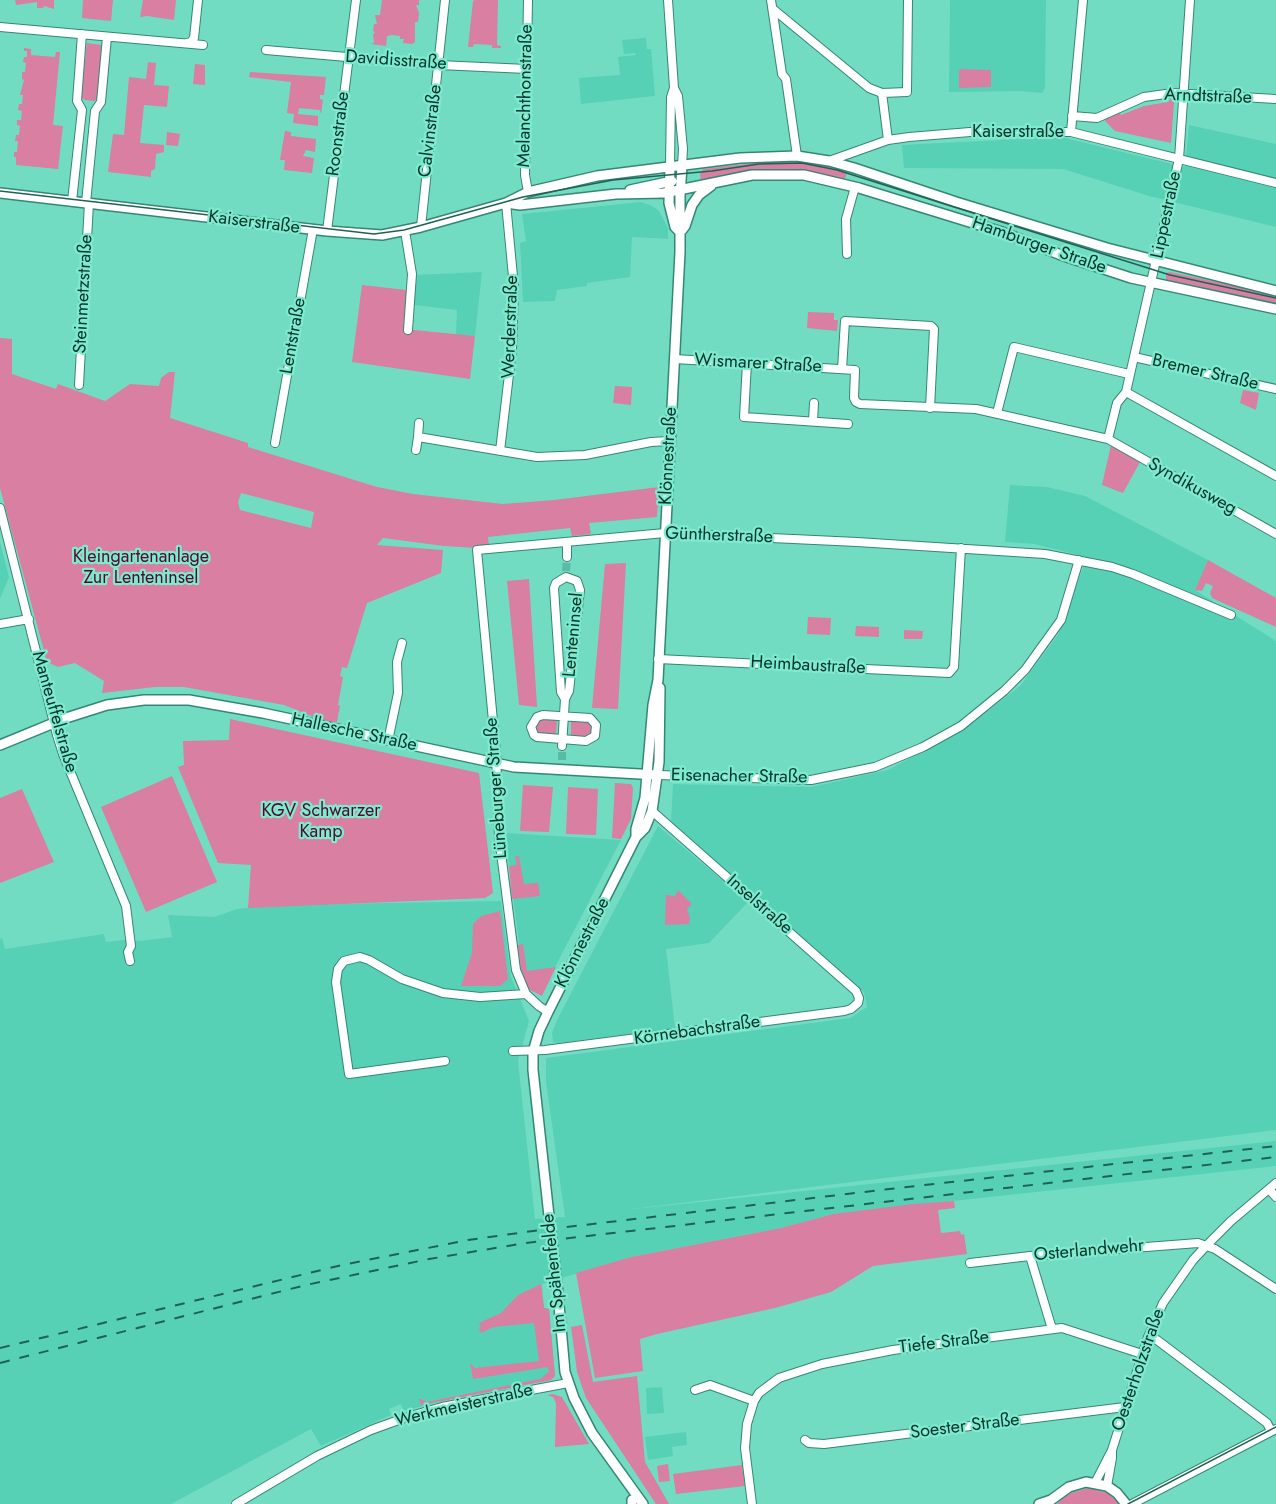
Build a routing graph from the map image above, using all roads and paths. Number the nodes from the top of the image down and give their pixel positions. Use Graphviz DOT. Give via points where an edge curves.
graph roads {
  1 [pos="198,0"];
  2 [pos="356,0"];
  3 [pos="446,0"];
  4 [pos="528,0"];
  5 [pos="668,0"];
  6 [pos="771,0"];
  7 [pos="908,0"];
  8 [pos="1083,0"];
  9 [pos="1190,0"];
  10 [pos="773,9"];
  11 [pos="0,27"];
  12 [pos="82,34"];
  13 [pos="107,37"];
  14 [pos="185,43"];
  15 [pos="203,45"];
  16 [pos="266,50"];
  17 [pos="349,58"];
  18 [pos="439,65"];
  19 [pos="527,69"];
  20 [pos="674,88"];
  21 [pos="882,93"];
  22 [pos="1183,93"];
  23 [pos="1276,99"];
  24 [pos="82,110"];
  25 [pos="95,111"];
  26 [pos="1072,116"];
  27 [pos="1071,132"];
  28 [pos="888,140"];
  29 [pos="797,156"];
  30 [pos="815,158"];
  31 [pos="1179,159"];
  32 [pos="829,160"];
  33 [pos="682,165"];
  34 [pos="670,166"];
  35 [pos="804,175"];
  36 [pos="681,180"];
  37 [pos="718,181"];
  38 [pos="669,182"];
  39 [pos="1276,183"];
  40 [pos="855,187"];
  41 [pos="680,191"];
  42 [pos="528,192"];
  43 [pos="0,193"];
  44 [pos="669,193"];
  45 [pos="616,194"];
  46 [pos="72,201"];
  47 [pos="87,203"];
  48 [pos="506,203"];
  49 [pos="421,227"];
  50 [pos="313,229"];
  51 [pos="327,231"];
  52 [pos="405,231"];
  53 [pos="680,232"];
  54 [pos="847,254"];
  55 [pos="1156,266"];
  56 [pos="1152,282"];
  57 [pos="1276,291"];
  58 [pos="1276,309"];
  59 [pos="408,330"];
  60 [pos="1134,357"];
  61 [pos="675,359"];
  62 [pos="747,363"];
  63 [pos="842,369"];
  64 [pos="1129,374"];
  65 [pos="79,385"];
  66 [pos="1276,389"];
  67 [pos="1126,392"];
  68 [pos="814,403"];
  69 [pos="930,408"];
  70 [pos="997,413"];
  71 [pos="813,421"];
  72 [pos="420,423"];
  73 [pos="848,424"];
  74 [pos="418,437"];
  75 [pos="1108,439"];
  76 [pos="669,441"];
  77 [pos="275,443"];
  78 [pos="416,450"];
  79 [pos="500,451"];
  80 [pos="1276,476"];
  81 [pos="0,508"];
  82 [pos="664,533"];
  83 [pos="1276,534"];
  84 [pos="567,542"];
  85 [pos="961,548"];
  86 [pos="477,550"];
  87 [pos="567,557"];
  88 [pos="1079,560"];
  89 [pos="1231,615"];
  90 [pos="29,619"];
  91 [pos="0,624"];
  92 [pos="402,643"];
  93 [pos="658,659"];
  94 [pos="565,699"];
  95 [pos="564,716"];
  96 [pos="54,723"];
  97 [pos="388,741"];
  98 [pos="562,742"];
  99 [pos="0,745"];
  100 [pos="496,763"];
  101 [pos="653,775"];
  102 [pos="652,811"];
  103 [pos="636,837"];
  104 [pos="130,961"];
  105 [pos="526,994"];
  106 [pos="858,1003"];
  107 [pos="548,1012"];
  108 [pos="513,1051"];
  109 [pos="532,1052"];
  110 [pos="445,1060"];
  111 [pos="1276,1183"];
  112 [pos="1269,1189"];
  113 [pos="1276,1197"];
  114 [pos="1207,1245"];
  115 [pos="1030,1256"];
  116 [pos="970,1263"];
  117 [pos="1276,1289"];
  118 [pos="1052,1329"];
  119 [pos="1148,1336"];
  120 [pos="1142,1354"];
  121 [pos="568,1383"];
  122 [pos="695,1390"];
  123 [pos="754,1401"];
  124 [pos="1125,1407"];
  125 [pos="1274,1430"];
  126 [pos="805,1440"];
  127 [pos="1112,1450"];
  128 [pos="624,1478"];
  129 [pos="1095,1483"];
  130 [pos="1107,1486"];
  131 [pos="1055,1500"];
  132 [pos="633,1503"];
  133 [pos="236,1504"];
  134 [pos="643,1504"];
  135 [pos="752,1504"];
  136 [pos="1039,1504"];
  137 [pos="1126,1504"];
  138 [pos="1132,1504"];
  1 -- 14 [label="street" via="194,38"];
  2 -- 17 [label="street, Roonstraße"];
  3 -- 18 [label="street, Calvinstraße"];
  4 -- 19 [label="street, Melanchthonstraße"];
  5 -- 20 [label="street"];
  6 -- 10 [label="street"];
  7 -- 21 [label="street" via="907,92"];
  8 -- 26 [label="street"];
  9 -- 22 [label="street, Lippestraße"];
  10 -- 21 [label="street" via="869,88"];
  10 -- 29 [label="street"];
  11 -- 12 [label="street"];
  12 -- 13 [label="street"];
  12 -- 24 [label="street" via="77,101"];
  13 -- 14 [label="street"];
  13 -- 25 [label="street, Steinmetzstraße" via="101,102"];
  14 -- 15 [label="street"];
  16 -- 17 [label="street, Davidisstraße"];
  17 -- 18 [label="street, Davidisstraße"];
  17 -- 51 [label="street, Roonstraße"];
  18 -- 19 [label="street, Davidisstraße"];
  18 -- 49 [label="street, Calvinstraße"];
  19 -- 42 [label="street, Melanchthonstraße"];
  20 -- 33 [label="street" via="678,96"];
  20 -- 34 [label="street"];
  21 -- 28 [label="street"];
  22 -- 23 [label="street, Arndtstraße"];
  22 -- 26 [label="street, Arndtstraße" via="1144,97 1097,118"];
  22 -- 31 [label="street, Lippestraße"];
  24 -- 25 [label="street"];
  24 -- 46 [label="street"];
  25 -- 47 [label="street, Steinmetzstraße"];
  26 -- 27 [label="street"];
  27 -- 28 [label="street, Kaiserstraße" via="970,132"];
  27 -- 31 [label="street, Kaiserstraße"];
  28 -- 32 [label="street, Kaiserstraße"];
  29 -- 30 [label="main road, Kaiserstraße"];
  29 -- 33 [label="main road, Kaiserstraße"];
  30 -- 32 [label="main road, Hamburger Straße"];
  31 -- 39 [label="street, Kaiserstraße"];
  31 -- 55 [label="street, Lippestraße"];
  32 -- 55 [label="main road, Hamburger Straße"];
  33 -- 34 [label="main road, Kaiserstraße"];
  33 -- 36 [label="main road, Klönnestraße"];
  34 -- 38 [label="main road, Klönnestraße"];
  34 -- 42 [label="main road, Kaiserstraße" via="597,176"];
  35 -- 37 [label="main road, Kaiserstraße" via="752,175"];
  35 -- 40 [label="main road, Hamburger Straße"];
  36 -- 38 [label="main road"];
  36 -- 41 [label="main road, Klönnestraße"];
  37 -- 41 [label="main road, Kaiserstraße"];
  37 -- 53 [label="main road" via="692,205"];
  38 -- 44 [label="main road, Klönnestraße"];
  38 -- 45 [label="main road"];
  40 -- 54 [label="street" via="846,219"];
  40 -- 56 [label="main road, Hamburger Straße"];
  41 -- 44 [label="main road, Kaiserstraße"];
  41 -- 53 [label="main road, Klönnestraße"];
  42 -- 48 [label="main road, Kaiserstraße"];
  43 -- 46 [label="main road, Kaiserstraße"];
  44 -- 45 [label="main road, Kaiserstraße"];
  44 -- 53 [label="main road, Klönnestraße" via="675,227"];
  45 -- 48 [label="main road, Kaiserstraße" via="520,205"];
  46 -- 47 [label="main road, Kaiserstraße"];
  47 -- 50 [label="main road, Kaiserstraße"];
  47 -- 65 [label="street, Steinmetzstraße"];
  48 -- 49 [label="main road, Kaiserstraße"];
  48 -- 79 [label="street, Werderstraße" via="514,287 512,349"];
  49 -- 52 [label="main road, Kaiserstraße"];
  50 -- 51 [label="main road, Kaiserstraße"];
  50 -- 77 [label="street, Lentstraße"];
  51 -- 52 [label="main road, Kaiserstraße" via="367,235"];
  52 -- 59 [label="street" via="412,274"];
  53 -- 61 [label="main road, Klönnestraße"];
  55 -- 56 [label="street, Lippestraße"];
  55 -- 57 [label="main road, Hamburger Straße"];
  56 -- 58 [label="main road, Hamburger Straße"];
  56 -- 60 [label="street, Lippestraße"];
  60 -- 64 [label="street, Lippestraße"];
  60 -- 66 [label="street, Bremer Straße"];
  61 -- 62 [label="street, Wismarer Straße"];
  61 -- 76 [label="main road, Klönnestraße"];
  62 -- 63 [label="street, Wismarer Straße"];
  62 -- 71 [label="street" via="744,417"];
  63 -- 69 [label="street, Wismarer Straße" via="855,370 855,402"];
  63 -- 69 [label="street, Wismarer Straße" via="845,321 932,326"];
  64 -- 67 [label="street, Lippestraße"];
  64 -- 70 [label="street" via="1014,348"];
  67 -- 75 [label="street, Lippestraße" via="1117,402"];
  67 -- 80 [label="street"];
  68 -- 71 [label="street"];
  69 -- 70 [label="street, Wismarer Straße"];
  70 -- 75 [label="street, Syndikusweg"];
  71 -- 73 [label="street"];
  72 -- 74 [label="street"];
  74 -- 78 [label="street"];
  74 -- 79 [label="street"];
  75 -- 83 [label="street, Syndikusweg"];
  76 -- 79 [label="street" via="568,456 537,457"];
  76 -- 82 [label="main road, Klönnestraße"];
  81 -- 90 [label="street, Manteuffelstraße"];
  82 -- 84 [label="street, Güntherstraße"];
  82 -- 85 [label="street, Güntherstraße"];
  82 -- 93 [label="main road, Klönnestraße"];
  84 -- 86 [label="street, Güntherstraße"];
  84 -- 87 [label="street"];
  85 -- 88 [label="street, Güntherstraße"];
  85 -- 93 [label="street, Heimbaustraße" via="954,667 949,673"];
  86 -- 100 [label="street, Lüneburger Straße"];
  88 -- 89 [label="street, Güntherstraße" via="1133,574"];
  88 -- 101 [label="street, Eisenacher Straße" via="1061,620 1025,670 966,722 923,747 875,768 811,780"];
  90 -- 91 [label="street"];
  90 -- 96 [label="street, Manteuffelstraße"];
  92 -- 97 [label="street" via="397,662 398,693"];
  93 -- 101 [label="main road, Klönnestraße" via="660,688"];
  94 -- 94 [label="street, Lenteninsel" via="561,692 554,588 566,574 577,582 580,590"];
  94 -- 95 [label="street, Lenteninsel"];
  95 -- 98 [label="street, Lenteninsel"];
  95 -- 98 [label="street" via="543,715 531,726 537,737"];
  95 -- 98 [label="street" via="590,718 596,732 586,741"];
  96 -- 97 [label="main road, Hallesche Straße" via="115,704 189,700"];
  96 -- 99 [label="main road, Hallesche Straße"];
  96 -- 104 [label="street, Manteuffelstraße" via="126,906 133,949 128,952"];
  97 -- 100 [label="main road, Hallesche Straße"];
  100 -- 101 [label="main road, Hallesche Straße"];
  100 -- 105 [label="street, Lüneburger Straße" via="499,837 516,970"];
  101 -- 102 [label="main road, Klönnestraße"];
  101 -- 103 [label="main road, Klönnestraße"];
  102 -- 103 [label="main road, Klönnestraße"];
  102 -- 106 [label="street, Inselstraße" via="856,991"];
  103 -- 107 [label="main road, Klönnestraße"];
  105 -- 107 [label="street"];
  105 -- 110 [label="street" via="460,996 422,987 360,957 341,965 336,975 337,990 349,1074"];
  106 -- 109 [label="street, Körnebachstraße" via="844,1011"];
  107 -- 109 [label="main road, Klönnestraße"];
  108 -- 109 [label="street, Körnebachstraße"];
  109 -- 121 [label="main road, Im Spähenfelde, bridge"];
  111 -- 112 [label="street, Oesterholzstraße"];
  112 -- 113 [label="street"];
  112 -- 114 [label="street, Oesterholzstraße"];
  114 -- 115 [label="street, Osterlandwehr"];
  114 -- 117 [label="street"];
  114 -- 119 [label="street, Oesterholzstraße" via="1168,1294"];
  115 -- 116 [label="street, Osterlandwehr"];
  115 -- 118 [label="street"];
  118 -- 120 [label="street, Tiefe Straße" via="1062,1328"];
  118 -- 123 [label="street, Tiefe Straße" via="893,1350 822,1364 779,1377"];
  119 -- 120 [label="street, Oesterholzstraße"];
  119 -- 125 [label="street"];
  120 -- 124 [label="street, Oesterholzstraße"];
  121 -- 128 [label="main road, Im Spähenfelde" via="582,1417"];
  121 -- 133 [label="street, Werkmeisterstraße" via="442,1407 370,1430"];
  122 -- 123 [label="street" via="710,1385"];
  123 -- 135 [label="street" via="745,1436"];
  124 -- 126 [label="street, Soester Straße" via="824,1444"];
  124 -- 127 [label="street, Oesterholzstraße"];
  125 -- 138 [label="street"];
  127 -- 129 [label="street, Oesterholzstraße"];
  127 -- 130 [label="street, Oesterholzstraße"];
  128 -- 132 [label="main road, Im Spähenfelde"];
  128 -- 134 [label="main road, Im Spähenfelde"];
  129 -- 130 [label="main road"];
  129 -- 131 [label="main road" via="1069,1487"];
  130 -- 137 [label="main road"];
  131 -- 136 [label="main road"];
}
